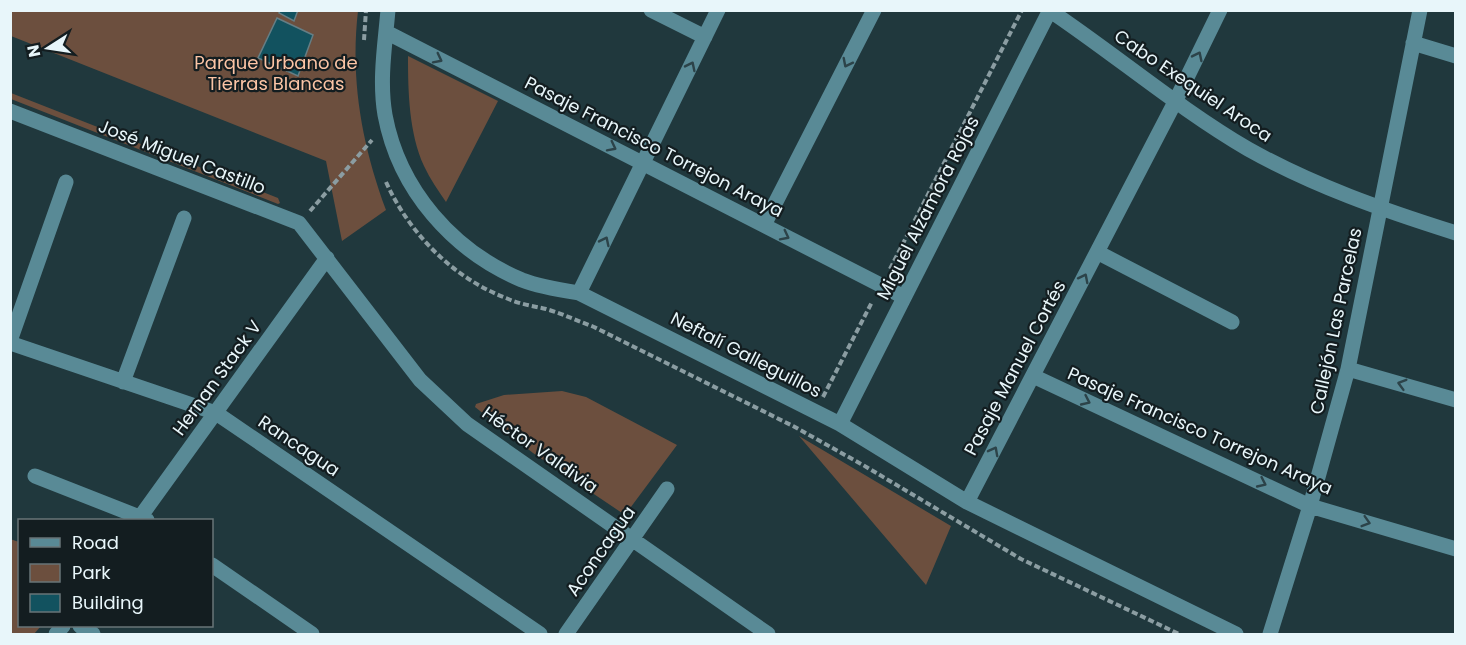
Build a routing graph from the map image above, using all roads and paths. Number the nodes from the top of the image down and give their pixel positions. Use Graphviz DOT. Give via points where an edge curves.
graph roads {
  1 [pos="388,10"];
  2 [pos="651,10"];
  3 [pos="718,10"];
  4 [pos="874,10"];
  5 [pos="1022,10"];
  6 [pos="1220,10"];
  7 [pos="1420,10"];
  8 [pos="1050,11"];
  9 [pos="386,32"];
  10 [pos="705,37"];
  11 [pos="1413,43"];
  12 [pos="1455,56"];
  13 [pos="1175,102"];
  14 [pos="10,111"];
  15 [pos="386,115"];
  16 [pos="643,164"];
  17 [pos="66,182"];
  18 [pos="1380,209"];
  19 [pos="184,218"];
  20 [pos="298,224"];
  21 [pos="764,225"];
  22 [pos="1455,233"];
  23 [pos="1097,252"];
  24 [pos="327,258"];
  25 [pos="881,285"];
  26 [pos="579,294"];
  27 [pos="904,297"];
  28 [pos="1232,322"];
  29 [pos="10,342"];
  30 [pos="1348,369"];
  31 [pos="1033,376"];
  32 [pos="123,382"];
  33 [pos="1455,400"];
  34 [pos="816,411"];
  35 [pos="216,413"];
  36 [pos="840,424"];
  37 [pos="804,432"];
  38 [pos="35,476"];
  39 [pos="667,489"];
  40 [pos="967,502"];
  41 [pos="1310,506"];
  42 [pos="142,519"];
  43 [pos="633,539"];
  44 [pos="1455,549"];
  45 [pos="213,566"];
  46 [pos="312,634"];
  47 [pos="540,634"];
  48 [pos="566,634"];
  49 [pos="768,634"];
  50 [pos="1236,634"];
  51 [pos="1270,634"];
  1 -- 9 [label="street, Neftalí Galleguillos"];
  2 -- 10 [label="street"];
  3 -- 10 [label="street"];
  4 -- 21 [label="street, one-way"];
  5 -- 25 [label="path"];
  13 -- 6 [label="street, Pasaje Manuel Cortés, one-way"];
  7 -- 11 [label="street, Callejón Las Parcelas"];
  8 -- 13 [label="street, Cabo Exequiel Aroca"];
  8 -- 27 [label="street, Miguel Alzamora Rojas"];
  9 -- 15 [label="street, Neftalí Galleguillos" via="382,60"];
  9 -- 16 [label="street, Pasaje Francisco Torrejon Araya, one-way"];
  16 -- 10 [label="street, one-way"];
  11 -- 12 [label="street"];
  11 -- 18 [label="street, Callejón Las Parcelas"];
  13 -- 18 [label="street, Cabo Exequiel Aroca" via="1248,149"];
  13 -- 23 [label="street, Pasaje Manuel Cortés"];
  14 -- 20 [label="street, José Miguel Castillo"];
  15 -- 20 [label="path" via="371,142"];
  15 -- 26 [label="street, Neftalí Galleguillos" via="392,142 416,192 452,236 474,254 524,281"];
  16 -- 21 [label="street, Pasaje Francisco Torrejon Araya"];
  26 -- 16 [label="street, one-way"];
  17 -- 29 [label="street"];
  18 -- 22 [label="street, Cabo Exequiel Aroca"];
  18 -- 30 [label="street, Callejón Las Parcelas"];
  19 -- 32 [label="street"];
  20 -- 24 [label="street, José Miguel Castillo"];
  21 -- 25 [label="street, Pasaje Francisco Torrejon Araya, one-way"];
  23 -- 28 [label="street"];
  31 -- 23 [label="street, Pasaje Manuel Cortés, one-way"];
  24 -- 35 [label="street, Hernan Stack V"];
  24 -- 43 [label="street, Héctor Valdivia" via="400,355 443,403"];
  25 -- 27 [label="street, Pasaje Francisco Torrejon Araya"];
  25 -- 34 [label="path"];
  26 -- 34 [label="street, Neftalí Galleguillos"];
  27 -- 36 [label="street, Miguel Alzamora Rojas"];
  29 -- 32 [label="street, Rancagua"];
  33 -- 30 [label="street, one-way"];
  30 -- 41 [label="street, Callejón Las Parcelas"];
  40 -- 31 [label="street, Pasaje Manuel Cortés, one-way"];
  31 -- 41 [label="street, Pasaje Francisco Torrejon Araya, one-way"];
  32 -- 35 [label="street, Rancagua"];
  34 -- 36 [label="street, Neftalí Galleguillos"];
  34 -- 37 [label="path"];
  35 -- 42 [label="street, Hernan Stack V"];
  35 -- 47 [label="street, Rancagua"];
  36 -- 40 [label="street, Neftalí Galleguillos"];
  38 -- 42 [label="street"];
  39 -- 43 [label="street, Aconcagua"];
  40 -- 50 [label="street, Neftalí Galleguillos"];
  41 -- 44 [label="street, Pasaje Francisco Torrejon Araya, one-way"];
  41 -- 51 [label="street, Callejón Las Parcelas"];
  43 -- 48 [label="street, Aconcagua"];
  43 -- 49 [label="street, Héctor Valdivia"];
  45 -- 46 [label="street"];
}
